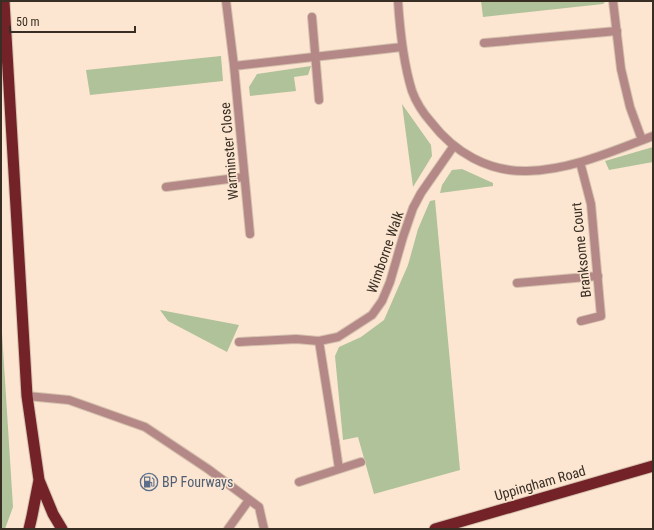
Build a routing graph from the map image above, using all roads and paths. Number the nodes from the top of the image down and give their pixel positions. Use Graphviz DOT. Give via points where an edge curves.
graph roads {
  1 [pos="4,1"];
  2 [pos="226,1"];
  3 [pos="398,1"];
  4 [pos="613,1"];
  5 [pos="312,17"];
  6 [pos="617,31"];
  7 [pos="484,43"];
  8 [pos="402,47"];
  9 [pos="316,57"];
  10 [pos="234,66"];
  11 [pos="319,100"];
  12 [pos="653,136"];
  13 [pos="642,140"];
  14 [pos="453,147"];
  15 [pos="580,162"];
  16 [pos="244,177"];
  17 [pos="166,187"];
  18 [pos="250,234"];
  19 [pos="598,276"];
  20 [pos="517,283"];
  21 [pos="581,321"];
  22 [pos="319,340"];
  23 [pos="240,342"];
  24 [pos="26,396"];
  25 [pos="361,462"];
  26 [pos="653,466"];
  27 [pos="339,469"];
  28 [pos="39,480"];
  29 [pos="299,482"];
  30 [pos="249,500"];
  31 [pos="29,529"];
  32 [pos="62,529"];
  33 [pos="228,529"];
  34 [pos="264,529"];
  35 [pos="435,529"];
  1 -- 24 [label="highway"];
  2 -- 10 [label="street, Warminster Close"];
  3 -- 8 [label="street"];
  4 -- 6 [label="street"];
  5 -- 9 [label="street"];
  6 -- 7 [label="street"];
  6 -- 13 [label="street" via="626,92"];
  8 -- 9 [label="street"];
  8 -- 14 [label="street" via="413,93 423,112"];
  9 -- 10 [label="street"];
  9 -- 11 [label="street"];
  10 -- 16 [label="street, Warminster Close"];
  12 -- 13 [label="street"];
  13 -- 15 [label="street"];
  14 -- 15 [label="street" via="468,157 511,170 538,170"];
  14 -- 22 [label="street, Wimborne Walk" via="413,208 382,301 372,315 338,337"];
  15 -- 19 [label="street, Branksome Court" via="591,204"];
  16 -- 17 [label="street"];
  16 -- 18 [label="street, Warminster Close"];
  19 -- 20 [label="street"];
  19 -- 21 [label="street, Branksome Court" via="601,316"];
  22 -- 23 [label="street, Wimborne Walk"];
  22 -- 27 [label="street"];
  24 -- 28 [label="highway"];
  24 -- 30 [label="street" via="69,400 145,427"];
  25 -- 27 [label="street"];
  26 -- 35 [label="highway, Uppingham Road"];
  27 -- 29 [label="street"];
  28 -- 31 [label="highway"];
  28 -- 32 [label="highway"];
  30 -- 33 [label="street"];
  30 -- 34 [label="street" via="259,508"];
}
